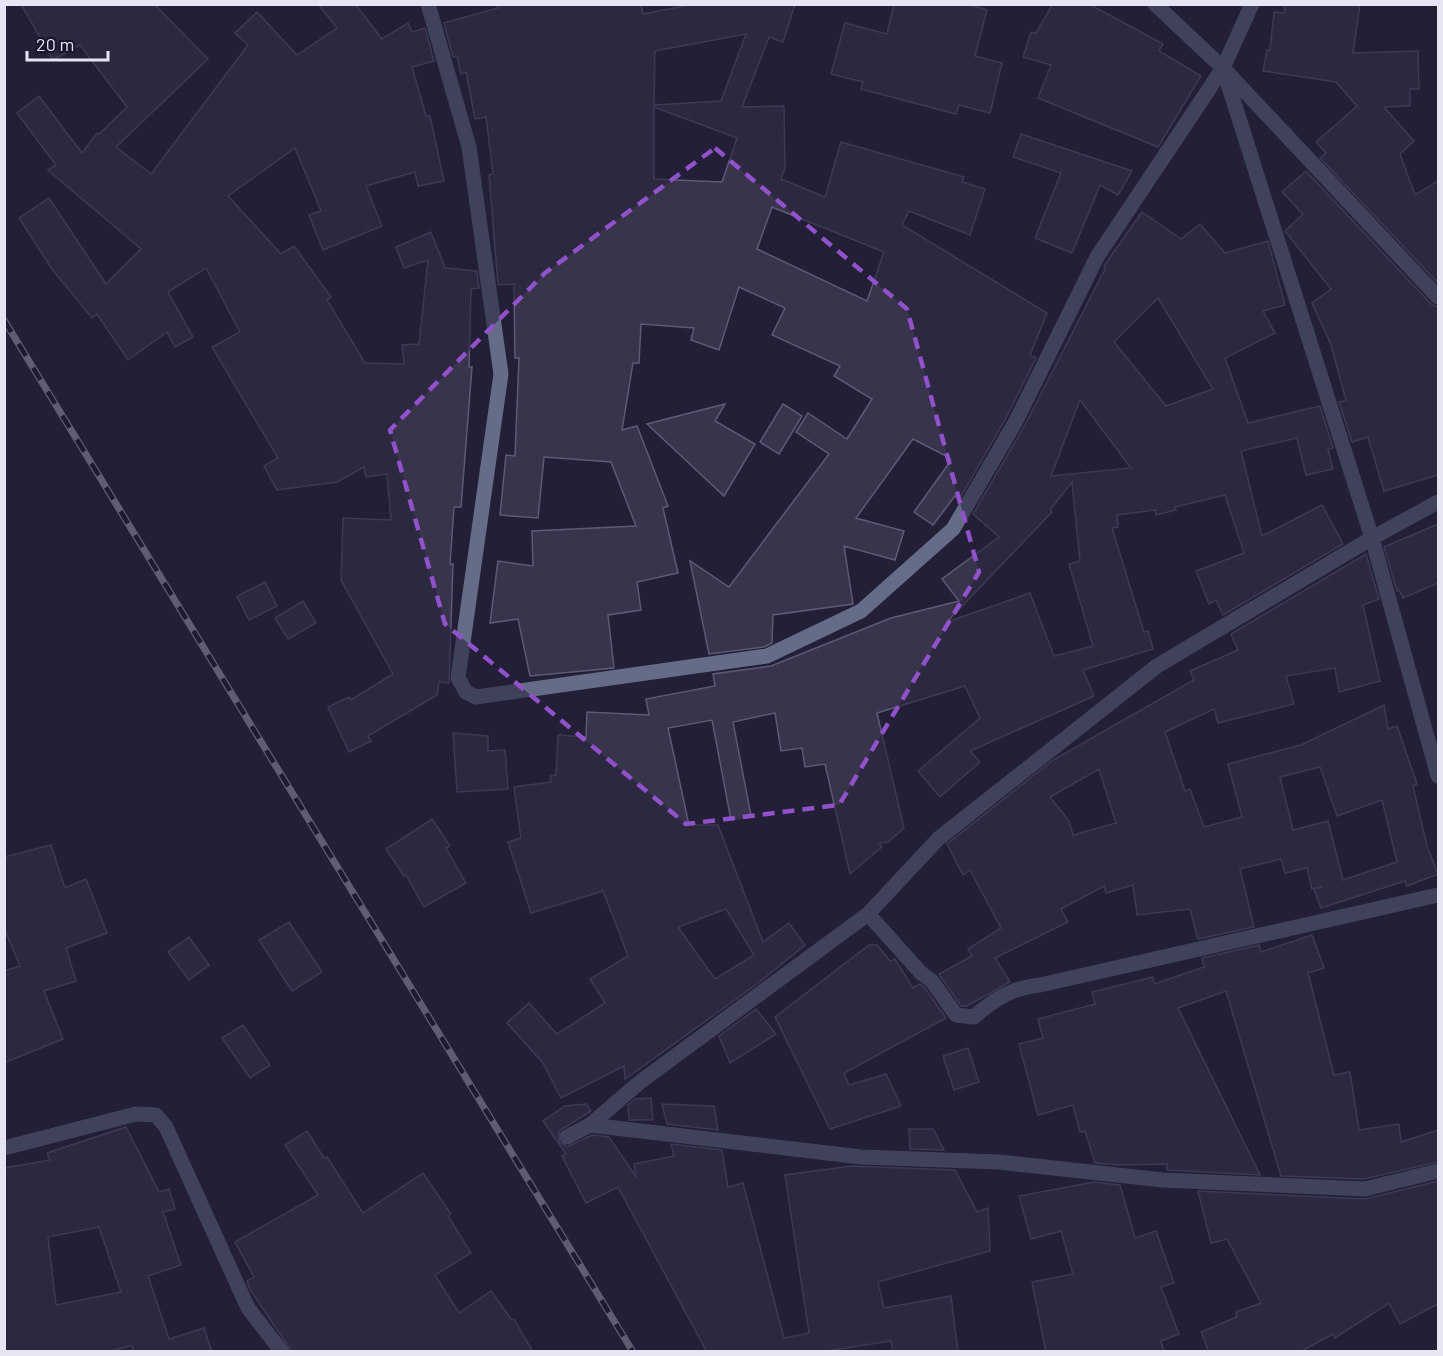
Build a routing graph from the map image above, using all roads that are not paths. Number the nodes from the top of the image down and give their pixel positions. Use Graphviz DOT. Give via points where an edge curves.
graph roads {
  1 [pos="428,4"];
  2 [pos="1155,4"];
  3 [pos="1252,4"];
  4 [pos="1223,68"];
  5 [pos="1438,297"];
  6 [pos="1438,502"];
  7 [pos="1372,538"];
  8 [pos="1438,776"];
  9 [pos="1438,894"];
  10 [pos="868,914"];
  11 [pos="590,1125"];
  12 [pos="567,1137"];
  13 [pos="4,1149"];
  14 [pos="1438,1171"];
  15 [pos="282,1352"];
  1 -- 4 [label="street" via="469,147 501,374 458,678 466,692 477,697 767,656 861,611 953,529 1016,421 1097,257"];
  2 -- 4 [label="street"];
  3 -- 4 [label="street"];
  4 -- 5 [label="street"];
  4 -- 7 [label="street"];
  6 -- 7 [label="street"];
  7 -- 8 [label="street"];
  7 -- 10 [label="street" via="1157,666 938,839"];
  9 -- 10 [label="street" via="1020,987 974,1017 956,1015 932,981"];
  10 -- 11 [label="street" via="640,1082"];
  11 -- 12 [label="street"];
  11 -- 14 [label="street" via="861,1157 999,1162 1163,1180 1365,1189"];
  13 -- 15 [label="street" via="136,1114 156,1115 166,1127 248,1308"];
}
